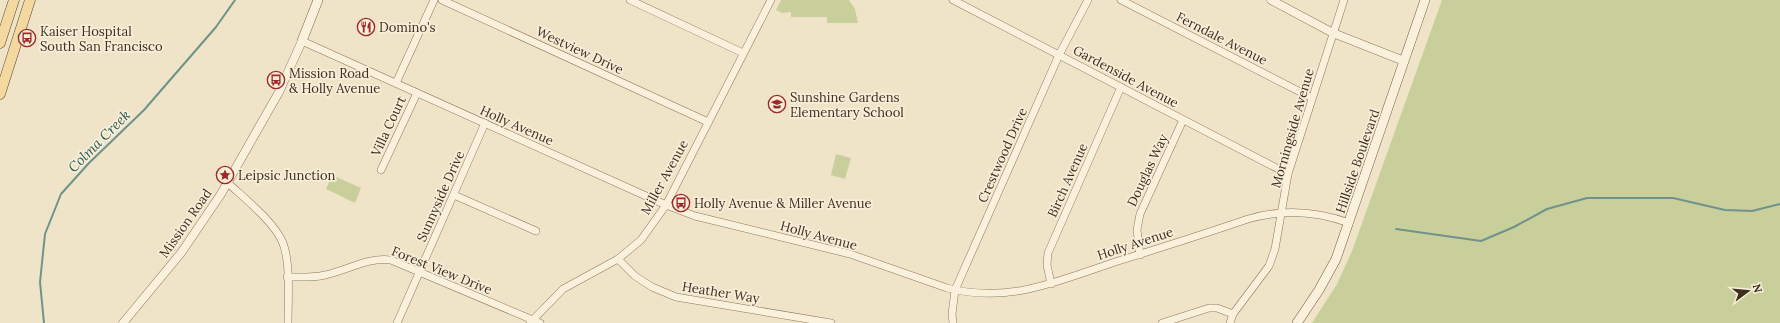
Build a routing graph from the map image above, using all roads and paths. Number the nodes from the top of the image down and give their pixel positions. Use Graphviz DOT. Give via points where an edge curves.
graph roads {
  1 [pos="14,0"];
  2 [pos="30,0"];
  3 [pos="318,0"];
  4 [pos="434,0"];
  5 [pos="442,0"];
  6 [pos="630,0"];
  7 [pos="771,0"];
  8 [pos="953,0"];
  9 [pos="1088,0"];
  10 [pos="1121,0"];
  11 [pos="1271,0"];
  12 [pos="1344,0"];
  13 [pos="1425,0"];
  14 [pos="1333,33"];
  15 [pos="302,41"];
  16 [pos="0,43"];
  17 [pos="743,53"];
  18 [pos="1059,55"];
  19 [pos="1404,61"];
  20 [pos="4,69"];
  21 [pos="396,83"];
  22 [pos="1121,87"];
  23 [pos="417,93"];
  24 [pos="0,94"];
  25 [pos="1312,98"];
  26 [pos="1183,120"];
  27 [pos="708,122"];
  28 [pos="485,123"];
  29 [pos="381,170"];
  30 [pos="1288,174"];
  31 [pos="228,183"];
  32 [pos="454,195"];
  33 [pos="666,205"];
  34 [pos="1282,212"];
  35 [pos="1349,223"];
  36 [pos="536,231"];
  37 [pos="1140,255"];
  38 [pos="618,259"];
  39 [pos="419,273"];
  40 [pos="287,277"];
  41 [pos="1050,284"];
  42 [pos="955,290"];
  43 [pos="1233,314"];
  44 [pos="531,322"];
  45 [pos="123,323"];
  46 [pos="288,323"];
  47 [pos="397,323"];
  48 [pos="540,323"];
  49 [pos="831,323"];
  50 [pos="953,323"];
  51 [pos="1162,323"];
  52 [pos="1230,323"];
  53 [pos="1297,323"];
  1 -- 16 [label="main road"];
  2 -- 20 [label="main road"];
  3 -- 15 [label="main road, Mission Road"];
  4 -- 21 [label="street"];
  5 -- 27 [label="street, Westview Drive"];
  6 -- 17 [label="street"];
  7 -- 17 [label="street, Miller Avenue"];
  8 -- 18 [label="street, Gardenside Avenue"];
  9 -- 18 [label="street, Crestwood Drive"];
  10 -- 25 [label="street, Ferndale Avenue"];
  11 -- 14 [label="street"];
  12 -- 14 [label="street, Morningside Avenue"];
  13 -- 19 [label="main road, Hillside Boulevard"];
  14 -- 19 [label="street"];
  14 -- 25 [label="street, Morningside Avenue"];
  15 -- 21 [label="street, Holly Avenue"];
  15 -- 31 [label="street, Mission Road" via="280,90"];
  17 -- 27 [label="street, Miller Avenue"];
  18 -- 22 [label="street, Gardenside Avenue"];
  18 -- 42 [label="street, Crestwood Drive"];
  19 -- 35 [label="main road, Hillside Boulevard"];
  20 -- 24 [label="main road"];
  21 -- 23 [label="street, Holly Avenue"];
  22 -- 26 [label="street, Gardenside Avenue"];
  22 -- 41 [label="street, Birch Avenue" via="1048,253"];
  23 -- 28 [label="street, Holly Avenue"];
  23 -- 29 [label="street, Villa Court"];
  25 -- 30 [label="street, Morningside Avenue"];
  26 -- 30 [label="street, Gardenside Avenue"];
  26 -- 37 [label="street, Douglas Way" via="1140,214 1137,230"];
  27 -- 33 [label="street, Miller Avenue"];
  28 -- 32 [label="street, Sunnyside Drive"];
  28 -- 33 [label="street, Holly Avenue"];
  30 -- 34 [label="street, Morningside Avenue"];
  31 -- 40 [label="street" via="279,236 286,255"];
  31 -- 45 [label="street, Mission Road" via="181,253"];
  32 -- 36 [label="street"];
  32 -- 39 [label="street, Sunnyside Drive"];
  33 -- 38 [label="street, Miller Avenue" via="641,240"];
  33 -- 42 [label="street, Holly Avenue" via="695,216 845,253"];
  34 -- 35 [label="street, Holly Avenue" via="1317,214"];
  34 -- 37 [label="street, Holly Avenue" via="1255,217"];
  34 -- 43 [label="street, Morningside Avenue" via="1276,249 1269,266"];
  35 -- 53 [label="main road, Hillside Boulevard" via="1332,267"];
  37 -- 41 [label="street, Holly Avenue"];
  38 -- 44 [label="street, Miller Avenue" via="563,288"];
  38 -- 49 [label="street, Heather Way" via="635,276 652,287 676,297"];
  39 -- 40 [label="street, Forest View Drive" via="391,260 380,258 324,275"];
  39 -- 44 [label="street, Forest View Drive"];
  39 -- 47 [label="street, Sunnyside Drive"];
  40 -- 46 [label="street"];
  41 -- 42 [label="street, Holly Avenue" via="1000,294"];
  42 -- 50 [label="street, Crestwood Drive"];
  43 -- 51 [label="street" via="1209,308"];
  43 -- 52 [label="street, Morningside Avenue"];
  44 -- 48 [label="street, Forest View Drive"];
}
